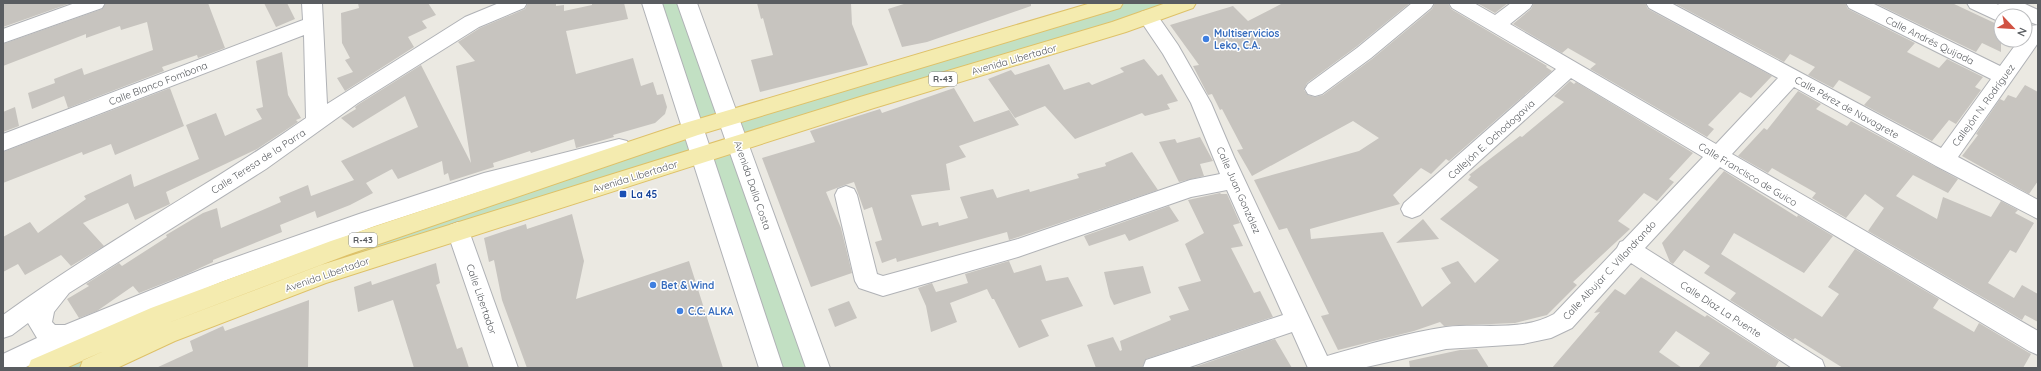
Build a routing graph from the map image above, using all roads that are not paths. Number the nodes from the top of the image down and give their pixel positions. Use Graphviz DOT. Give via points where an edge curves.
graph roads {
  1 [pos="95,3"];
  2 [pos="312,3"];
  3 [pos="517,3"];
  4 [pos="652,3"];
  5 [pos="687,3"];
  6 [pos="1113,3"];
  7 [pos="1186,3"];
  8 [pos="1424,3"];
  9 [pos="1459,3"];
  10 [pos="1523,3"];
  11 [pos="1656,3"];
  12 [pos="1856,3"];
  13 [pos="1977,3"];
  14 [pos="1994,8"];
  15 [pos="1148,17"];
  16 [pos="313,24"];
  17 [pos="1496,25"];
  18 [pos="3,36"];
  19 [pos="2013,48"];
  20 [pos="1570,68"];
  21 [pos="1791,76"];
  22 [pos="2004,76"];
  23 [pos="1315,89"];
  24 [pos="729,118"];
  25 [pos="317,122"];
  26 [pos="692,129"];
  27 [pos="3,143"];
  28 [pos="738,143"];
  29 [pos="701,155"];
  30 [pos="1717,155"];
  31 [pos="1944,160"];
  32 [pos="1233,180"];
  33 [pos="846,195"];
  34 [pos="1412,209"];
  35 [pos="2038,210"];
  36 [pos="458,231"];
  37 [pos="1628,250"];
  38 [pos="69,281"];
  39 [pos="1298,320"];
  40 [pos="5,326"];
  41 [pos="67,336"];
  42 [pos="2038,344"];
  43 [pos="3,366"];
  44 [pos="40,368"];
  45 [pos="92,368"];
  46 [pos="506,368"];
  47 [pos="771,368"];
  48 [pos="818,368"];
  49 [pos="1155,368"];
  50 [pos="1320,368"];
  51 [pos="1324,368"];
  52 [pos="1813,368"];
  1 -- 18 [label="street"];
  2 -- 16 [label="street"];
  3 -- 25 [label="street, Calle Teresa de la Parra" via="472,22"];
  4 -- 26 [label="street"];
  5 -- 24 [label="street, Avenida Dalla Costa"];
  6 -- 24 [label="main road, Avenida Libertador / R-43"];
  7 -- 15 [label="main road, Avenida Libertador / R-43"];
  8 -- 23 [label="street" via="1364,53"];
  9 -- 17 [label="street, Calle Francisco de Guico"];
  10 -- 17 [label="street"];
  11 -- 21 [label="street, Calle Pérez de Navagrete"];
  12 -- 22 [label="street, Calle Andrés Quijada"];
  13 -- 14 [label="street"];
  15 -- 28 [label="main road, Avenida Libertador / R-43"];
  15 -- 32 [label="street, Calle Juan González" via="1188,78"];
  16 -- 25 [label="street"];
  16 -- 27 [label="street, Calle Blanco Fombona"];
  17 -- 20 [label="street, Calle Francisco de Guico"];
  19 -- 22 [label="street, Callejón N. Rodríguez"];
  20 -- 30 [label="street, Calle Francisco de Guico"];
  20 -- 34 [label="street, Callejón E. Ochodogavia"];
  21 -- 30 [label="street, Calle Albujar C. Villandrando"];
  21 -- 31 [label="street, Calle Pérez de Navagrete"];
  22 -- 31 [label="street, Callejón N. Rodríguez"];
  24 -- 26 [label="main road, Avenida Libertador / R-43"];
  24 -- 28 [label="street, Avenida Dalla Costa"];
  25 -- 38 [label="street, Calle Teresa de la Parra" via="258,163"];
  26 -- 29 [label="street"];
  26 -- 41 [label="street, Avenida Libertador / R-43" via="484,182 374,218 213,275"];
  26 -- 44 [label="main road, Avenida Libertador / R-43" via="339,248 159,315"];
  28 -- 29 [label="main road, Avenida Libertador / R-43"];
  28 -- 48 [label="street, Avenida Dalla Costa"];
  29 -- 36 [label="main road, Avenida Libertador / R-43"];
  29 -- 47 [label="street"];
  30 -- 37 [label="street, Calle Albujar C. Villandrando"];
  30 -- 42 [label="street, Calle Francisco de Guico"];
  31 -- 35 [label="street, Calle Pérez de Navagrete"];
  32 -- 33 [label="street" via="1190,189 1018,248 883,286 867,281"];
  32 -- 39 [label="street, Calle Juan González"];
  36 -- 45 [label="main road, Avenida Libertador / R-43" via="240,304"];
  36 -- 46 [label="street, Calle Libertador"];
  37 -- 51 [label="street, Calle Albujar C. Villandrando" via="1554,327 1520,333 1447,337 1410,344"];
  37 -- 52 [label="street, Calle Díaz La Puente"];
  38 -- 40 [label="street, Calle Teresa de la Parra"];
  38 -- 41 [label="street" via="47,304 40,317 40,324 48,335"];
  39 -- 49 [label="street"];
  39 -- 50 [label="street, Calle Juan González"];
  41 -- 43 [label="street, Avenida Libertador / R-43"];
}
